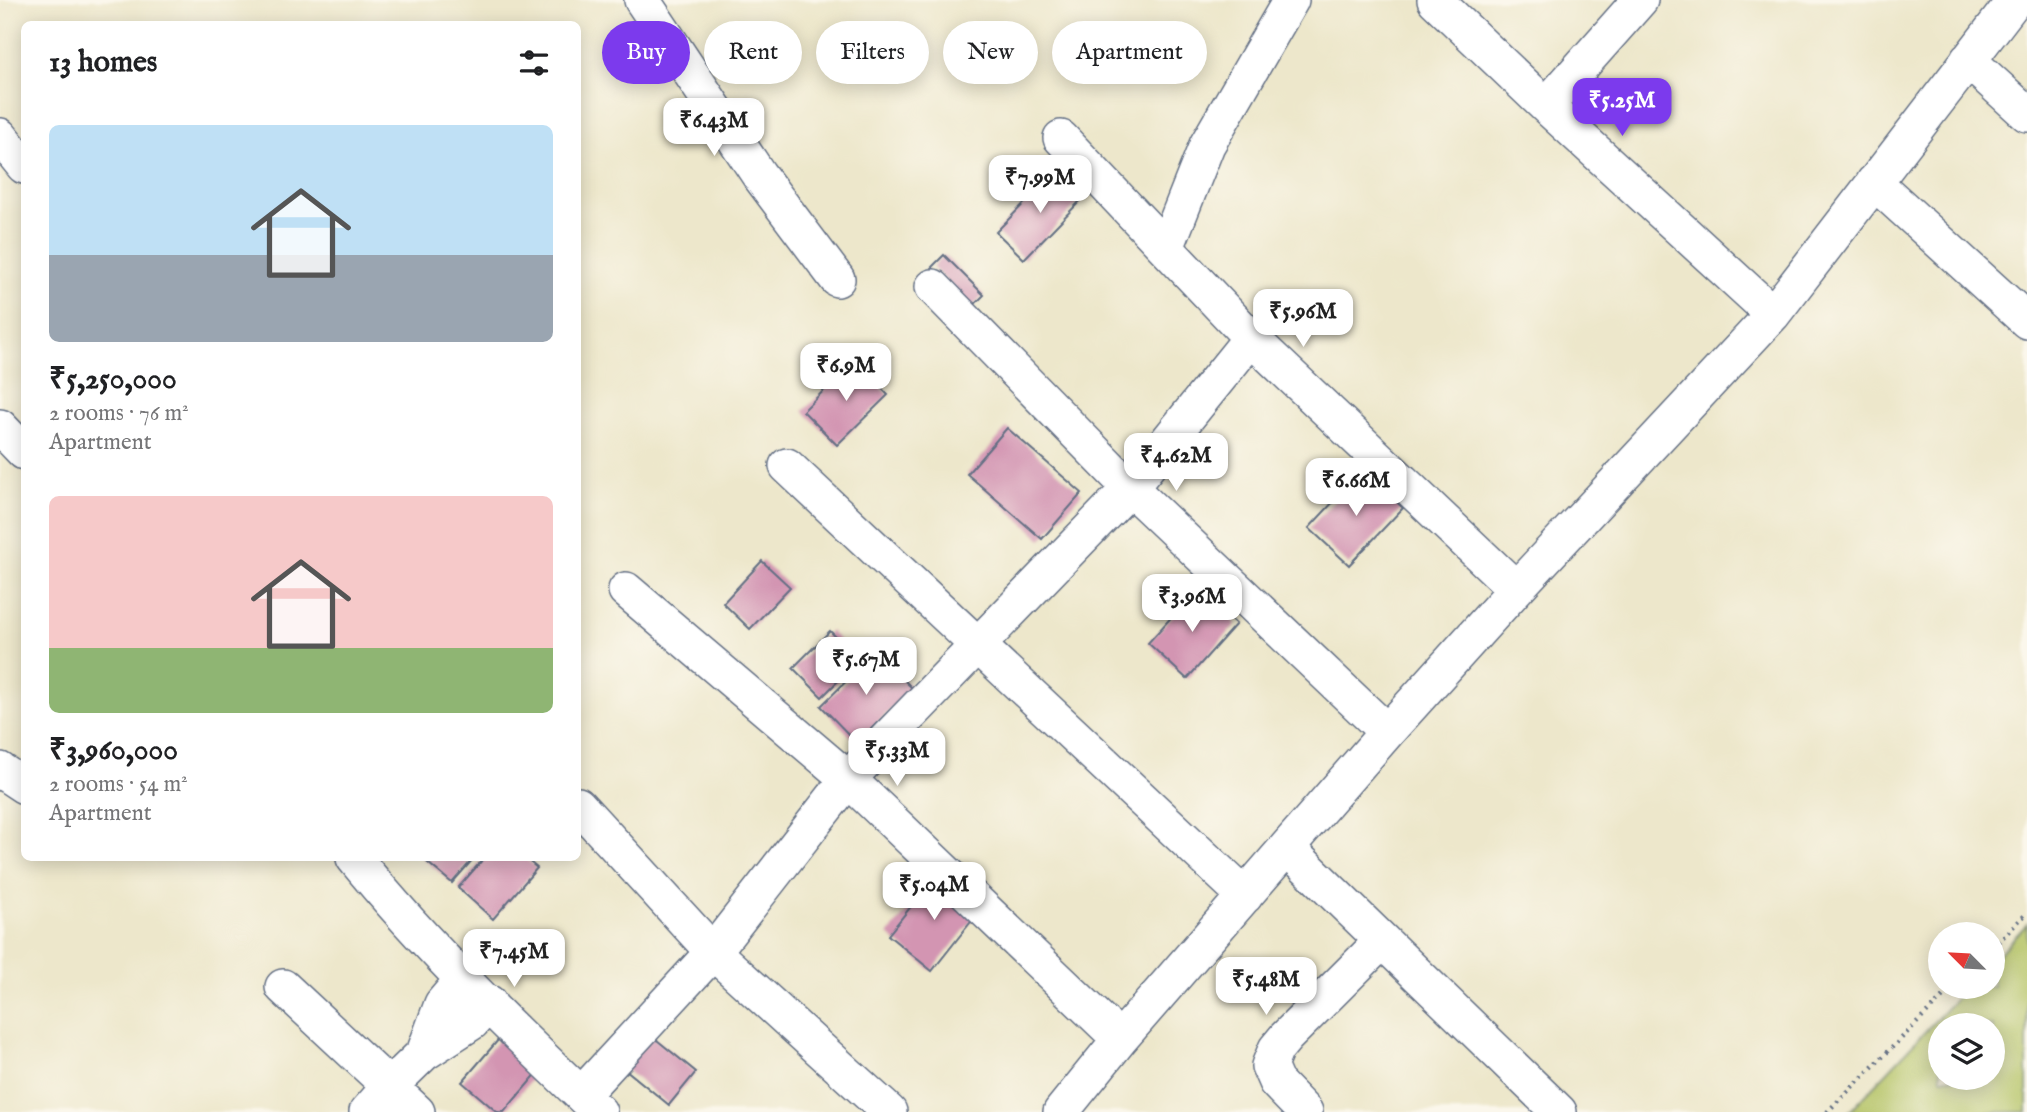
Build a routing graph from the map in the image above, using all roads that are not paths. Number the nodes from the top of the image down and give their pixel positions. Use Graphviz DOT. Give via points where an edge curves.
graph roads {
  1 [pos="642,0"];
  2 [pos="1291,0"];
  3 [pos="1435,0"];
  4 [pos="1640,0"];
  5 [pos="2015,0"];
  6 [pos="1969,60"];
  7 [pos="1546,106"];
  8 [pos="2027,114"];
  9 [pos="0,136"];
  10 [pos="1061,138"];
  11 [pos="21,162"];
  12 [pos="1874,182"];
  13 [pos="1166,248"];
  14 [pos="837,279"];
  15 [pos="933,287"];
  16 [pos="1773,314"];
  17 [pos="2027,321"];
  18 [pos="1251,338"];
  19 [pos="0,427"];
  20 [pos="21,449"];
  21 [pos="786,466"];
  22 [pos="1130,488"];
  23 [pos="1516,589"];
  24 [pos="626,590"];
  25 [pos="978,645"];
  26 [pos="1387,732"];
  27 [pos="0,770"];
  28 [pos="848,779"];
  29 [pos="21,784"];
  30 [pos="581,808"];
  31 [pos="1287,848"];
  32 [pos="356,861"];
  33 [pos="1245,896"];
  34 [pos="1382,941"];
  35 [pos="713,951"];
  36 [pos="464,978"];
  37 [pos="283,987"];
  38 [pos="489,1003"];
  39 [pos="1120,1039"];
  40 [pos="424,1054"];
  41 [pos="378,1099"];
  42 [pos="590,1104"];
  43 [pos="417,1112"];
  44 [pos="889,1112"];
  45 [pos="1062,1112"];
  46 [pos="1305,1112"];
  47 [pos="1559,1112"];
  1 -- 14 [label="street" via="759,175"];
  2 -- 13 [label="street" via="1207,145"];
  3 -- 7 [label="street"];
  4 -- 7 [label="street"];
  5 -- 6 [label="street"];
  6 -- 8 [label="street"];
  6 -- 12 [label="street"];
  7 -- 16 [label="street"];
  9 -- 11 [label="street"];
  10 -- 13 [label="street"];
  12 -- 16 [label="street"];
  12 -- 17 [label="street"];
  13 -- 18 [label="street"];
  15 -- 22 [label="street"];
  16 -- 23 [label="street"];
  18 -- 22 [label="street"];
  18 -- 23 [label="street"];
  19 -- 20 [label="street"];
  21 -- 25 [label="street"];
  22 -- 25 [label="street"];
  22 -- 26 [label="street"];
  23 -- 26 [label="street"];
  24 -- 28 [label="street"];
  25 -- 28 [label="street"];
  25 -- 33 [label="street"];
  26 -- 31 [label="street"];
  27 -- 29 [label="street"];
  28 -- 35 [label="street"];
  28 -- 39 [label="street"];
  30 -- 35 [label="street"];
  31 -- 33 [label="street"];
  31 -- 34 [label="street"];
  32 -- 36 [label="street"];
  33 -- 39 [label="street"];
  34 -- 46 [label="street" via="1276,1049 1269,1066 1276,1082"];
  34 -- 47 [label="street"];
  35 -- 42 [label="street"];
  35 -- 44 [label="street"];
  36 -- 38 [label="street"];
  36 -- 40 [label="street" via="442,1004"];
  37 -- 41 [label="street"];
  38 -- 40 [label="street" via="472,1023"];
  38 -- 42 [label="street"];
  39 -- 45 [label="street"];
  40 -- 41 [label="street"];
  41 -- 43 [label="street"];
}
